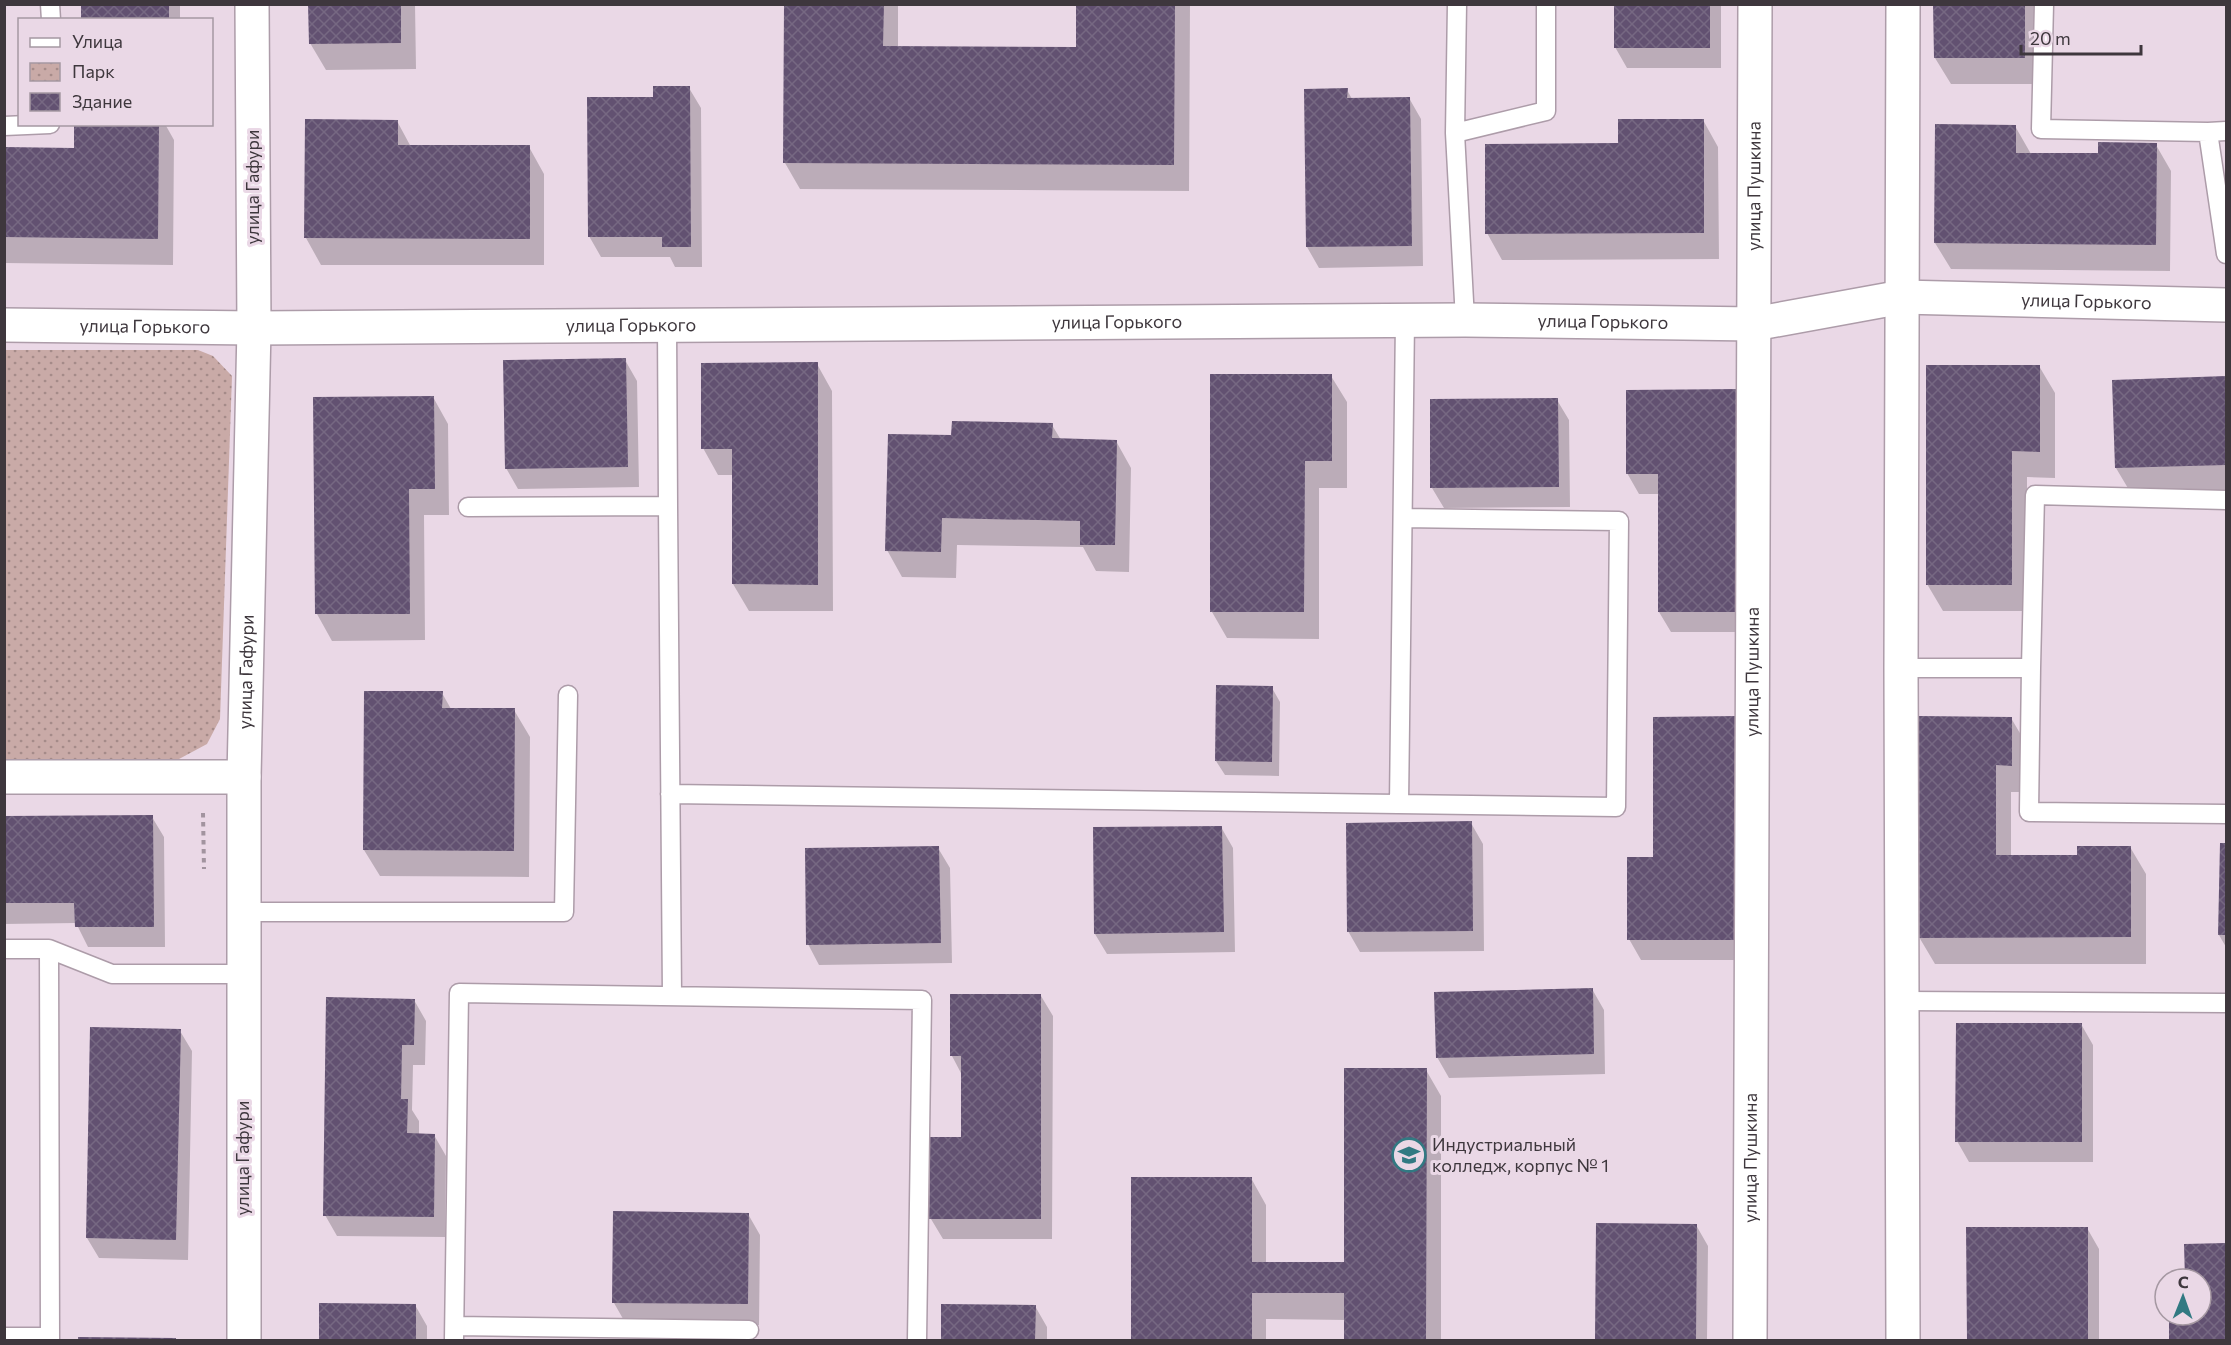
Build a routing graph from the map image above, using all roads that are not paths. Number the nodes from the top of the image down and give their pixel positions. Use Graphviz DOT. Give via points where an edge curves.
graph roads {
  1 [pos="252,4"];
  2 [pos="1456,4"];
  3 [pos="1546,4"];
  4 [pos="1755,4"];
  5 [pos="1904,4"];
  6 [pos="2044,4"];
  7 [pos="2217,132"];
  8 [pos="1455,133"];
  9 [pos="2226,254"];
  10 [pos="1902,297"];
  11 [pos="2226,304"];
  12 [pos="1405,320"];
  13 [pos="1465,320"];
  14 [pos="1754,324"];
  15 [pos="4,325"];
  16 [pos="666,325"];
  17 [pos="254,328"];
  18 [pos="2226,500"];
  19 [pos="668,506"];
  20 [pos="468,507"];
  21 [pos="1403,518"];
  22 [pos="1901,668"];
  23 [pos="2031,668"];
  24 [pos="568,695"];
  25 [pos="4,777"];
  26 [pos="244,777"];
  27 [pos="670,794"];
  28 [pos="1399,804"];
  29 [pos="2226,814"];
  30 [pos="243,912"];
  31 [pos="4,949"];
  32 [pos="50,949"];
  33 [pos="243,974"];
  34 [pos="672,996"];
  35 [pos="1902,1000"];
  36 [pos="2226,1003"];
  37 [pos="749,1330"];
  38 [pos="454,1334"];
  39 [pos="4,1337"];
  40 [pos="50,1339"];
  41 [pos="244,1341"];
  42 [pos="917,1341"];
  43 [pos="1750,1341"];
  44 [pos="1903,1341"];
  1 -- 17 [label="street, улица Гафури"];
  2 -- 8 [label="lane"];
  3 -- 8 [label="lane" via="1546,111"];
  4 -- 14 [label="street, улица Пушкина"];
  5 -- 10 [label="street"];
  6 -- 7 [label="lane" via="2041,129"];
  7 -- 9 [label="lane"];
  8 -- 13 [label="lane"];
  10 -- 11 [label="street, улица Горького"];
  10 -- 14 [label="street, улица Горького"];
  10 -- 22 [label="street"];
  12 -- 13 [label="street, улица Горького"];
  12 -- 16 [label="street, улица Горького"];
  12 -- 21 [label="lane"];
  13 -- 14 [label="street, улица Горького"];
  14 -- 43 [label="street, улица Пушкина"];
  15 -- 17 [label="street, улица Горького"];
  16 -- 17 [label="street, улица Горького"];
  16 -- 19 [label="lane"];
  17 -- 26 [label="street, улица Гафури"];
  18 -- 23 [label="lane" via="2035,495"];
  19 -- 20 [label="lane"];
  19 -- 27 [label="lane"];
  21 -- 28 [label="lane"];
  21 -- 28 [label="lane" via="1619,521 1616,807"];
  22 -- 23 [label="lane"];
  22 -- 35 [label="street"];
  23 -- 29 [label="lane" via="2029,812"];
  24 -- 30 [label="lane" via="564,912"];
  25 -- 26 [label="street"];
  26 -- 30 [label="street, улица Гафури"];
  27 -- 28 [label="lane"];
  27 -- 34 [label="lane"];
  30 -- 33 [label="street, улица Гафури"];
  31 -- 32 [label="lane"];
  32 -- 33 [label="lane" via="112,974"];
  32 -- 40 [label="lane"];
  33 -- 41 [label="street, улица Гафури"];
  34 -- 38 [label="lane" via="459,993"];
  34 -- 42 [label="lane" via="922,1000"];
  35 -- 36 [label="lane"];
  35 -- 44 [label="street"];
  37 -- 38 [label="lane"];
  39 -- 40 [label="lane"];
}
